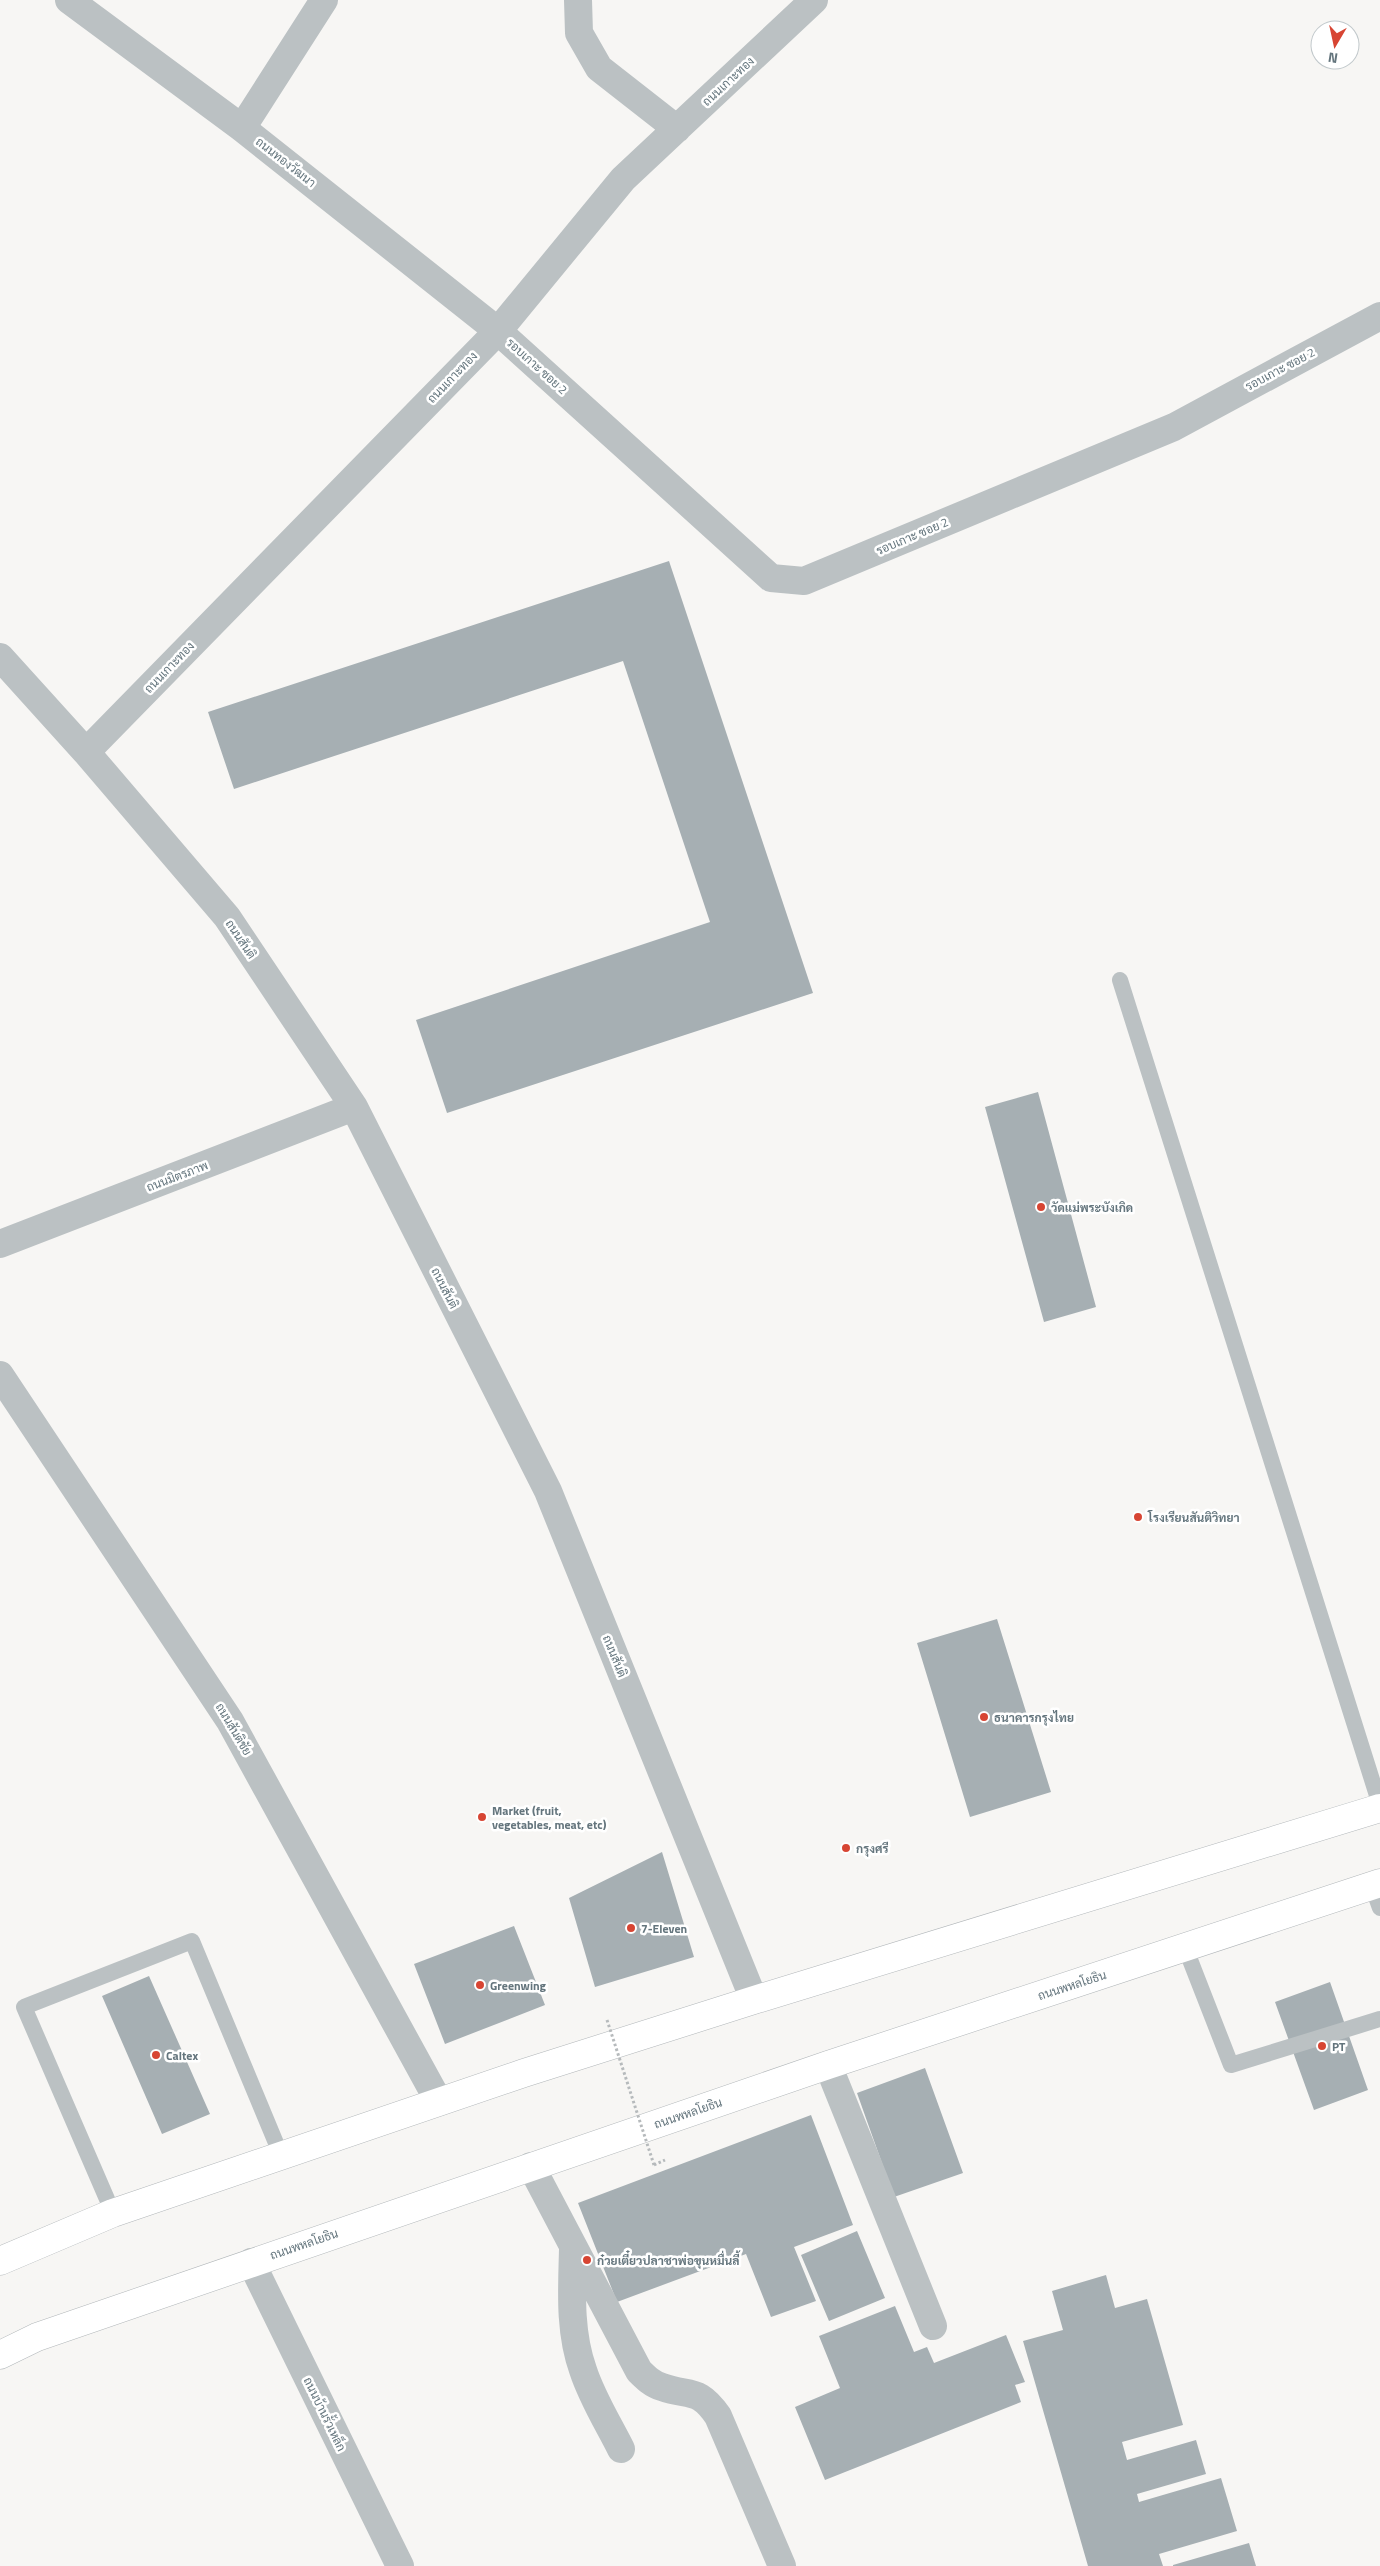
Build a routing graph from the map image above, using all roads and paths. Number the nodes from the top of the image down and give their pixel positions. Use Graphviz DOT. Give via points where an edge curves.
graph roads {
  1 [pos="69,0"];
  2 [pos="324,0"];
  3 [pos="578,0"];
  4 [pos="814,0"];
  5 [pos="242,128"];
  6 [pos="677,129"];
  7 [pos="1380,316"];
  8 [pos="498,331"];
  9 [pos="0,658"];
  10 [pos="86,752"];
  11 [pos="1120,980"];
  12 [pos="354,1107"];
  13 [pos="0,1244"];
  14 [pos="0,1375"];
  15 [pos="1380,1806"];
  16 [pos="1377,1892"];
  17 [pos="1186,1947"];
  18 [pos="754,2000"];
  19 [pos="1380,2019"];
  20 [pos="607,2020"];
  21 [pos="828,2065"];
  22 [pos="439,2102"];
  23 [pos="281,2155"];
  24 [pos="654,2165"];
  25 [pos="531,2166"];
  26 [pos="114,2213"];
  27 [pos="573,2245"];
  28 [pos="0,2261"];
  29 [pos="251,2262"];
  30 [pos="933,2326"];
  31 [pos="0,2355"];
  32 [pos="621,2449"];
  33 [pos="400,2566"];
  34 [pos="782,2566"];
  1 -- 5 [label="street, ถนนทองวัฒนา"];
  2 -- 5 [label="street"];
  3 -- 6 [label="street" via="579,33 599,68"];
  4 -- 6 [label="street, ถนนเกาะทอง"];
  5 -- 8 [label="street, ถนนทองวัฒนา"];
  6 -- 8 [label="street, ถนนเกาะทอง" via="624,179"];
  7 -- 8 [label="street, รอบเกาะ ซอย 2" via="1174,427 804,581 771,578"];
  8 -- 10 [label="street, ถนนเกาะทอง"];
  9 -- 10 [label="street, ถนนสันติ"];
  10 -- 12 [label="street, ถนนสันติ" via="227,917"];
  11 -- 15 [label="lane"];
  12 -- 13 [label="street, ถนนมิตรภาพ"];
  12 -- 18 [label="street, ถนนสันติ" via="548,1491"];
  14 -- 22 [label="street, ถนนสันติชัย" via="230,1721"];
  15 -- 18 [label="main road"];
  16 -- 17 [label="main road, ถนนพหลโยธิน"];
  17 -- 19 [label="lane" via="1231,2064"];
  17 -- 21 [label="main road, ถนนพหลโยธิน"];
  18 -- 22 [label="main road"];
  20 -- 24 [label="path, bridge"];
  21 -- 25 [label="main road, ถนนพหลโยธิน"];
  21 -- 30 [label="street"];
  22 -- 23 [label="main road"];
  23 -- 26 [label="main road"];
  23 -- 26 [label="lane" via="192,1941 24,2007"];
  25 -- 27 [label="street"];
  25 -- 29 [label="main road, ถนนพหลโยธิน"];
  26 -- 28 [label="main road"];
  27 -- 32 [label="street" via="572,2311 579,2353 599,2407"];
  27 -- 34 [label="street" via="639,2371 662,2388 694,2393 710,2404 718,2416"];
  29 -- 31 [label="main road, ถนนพหลโยธิน" via="37,2337"];
  29 -- 33 [label="street, ถนนบ้านรั้วเหล็ก"];
}
